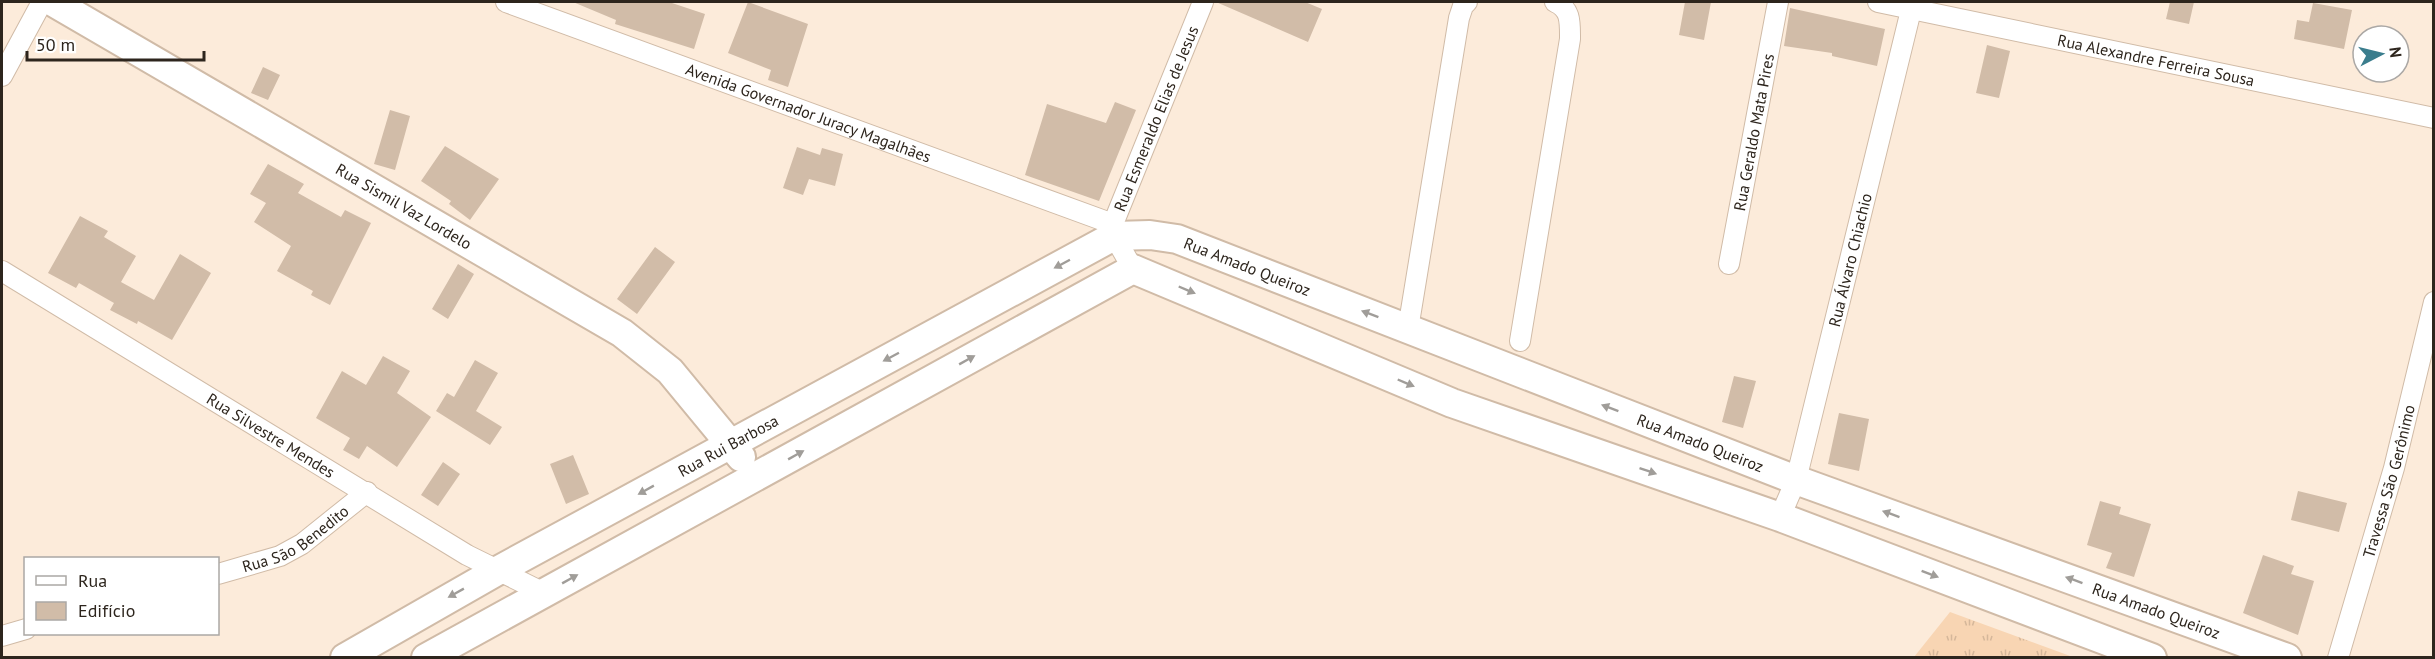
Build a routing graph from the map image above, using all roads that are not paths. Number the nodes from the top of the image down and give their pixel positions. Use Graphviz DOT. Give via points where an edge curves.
graph roads {
  1 [pos="42,2"];
  2 [pos="53,2"];
  3 [pos="506,2"];
  4 [pos="1203,2"];
  5 [pos="1467,2"];
  6 [pos="1555,2"];
  7 [pos="1778,2"];
  8 [pos="1878,2"];
  9 [pos="1912,5"];
  10 [pos="2,76"];
  11 [pos="2433,118"];
  12 [pos="1113,230"];
  13 [pos="1729,264"];
  14 [pos="1133,269"];
  15 [pos="2,271"];
  16 [pos="2433,302"];
  17 [pos="1408,329"];
  18 [pos="1520,340"];
  19 [pos="732,443"];
  20 [pos="754,477"];
  21 [pos="1796,480"];
  22 [pos="367,492"];
  23 [pos="1780,517"];
  24 [pos="497,571"];
  25 [pos="219,574"];
  26 [pos="544,593"];
  27 [pos="24,630"];
  28 [pos="2,636"];
  29 [pos="345,657"];
  30 [pos="426,657"];
  31 [pos="2152,657"];
  32 [pos="2287,657"];
  33 [pos="2338,657"];
  1 -- 10 [label="street"];
  2 -- 19 [label="street, Rua Sismil Vaz Lordelo" via="622,333 670,371"];
  3 -- 12 [label="street, Avenida Governador Juracy Magalhães"];
  4 -- 12 [label="street, Rua Esmeraldo Elias de Jesus"];
  5 -- 17 [label="street" via="1459,18"];
  6 -- 18 [label="street" via="1569,15 1570,39"];
  7 -- 13 [label="street, Rua Geraldo Mata Pires"];
  8 -- 9 [label="street, Rua Alexandre Ferreira Sousa"];
  9 -- 11 [label="street, Rua Alexandre Ferreira Sousa"];
  9 -- 21 [label="street, Rua Álvaro Chiachio"];
  12 -- 14 [label="street"];
  17 -- 12 [label="street, Rua Amado Queiroz, one-way" via="1177,239"];
  12 -- 19 [label="street, Rua Rui Barbosa, one-way"];
  20 -- 14 [label="street, one-way"];
  14 -- 23 [label="street, one-way" via="1452,403"];
  15 -- 22 [label="street, Rua Silvestre Mendes"];
  16 -- 33 [label="street, Travessa São Gerônimo" via="2394,468"];
  21 -- 17 [label="street, Rua Amado Queiroz, one-way"];
  19 -- 20 [label="street, Rua Sismil Vaz Lordelo"];
  19 -- 24 [label="street, Rua Rui Barbosa, one-way"];
  26 -- 20 [label="street, one-way"];
  21 -- 23 [label="street, Rua Álvaro Chiachio"];
  32 -- 21 [label="street, Rua Amado Queiroz, one-way"];
  22 -- 24 [label="street, Rua Silvestre Mendes"];
  22 -- 25 [label="street, Rua São Benedito" via="302,544 280,556"];
  23 -- 31 [label="street, one-way"];
  24 -- 26 [label="street, Rua Silvestre Mendes"];
  24 -- 29 [label="street, Rua Rui Barbosa, one-way"];
  26 -- 30 [label="street"];
  27 -- 28 [label="street"];
}
